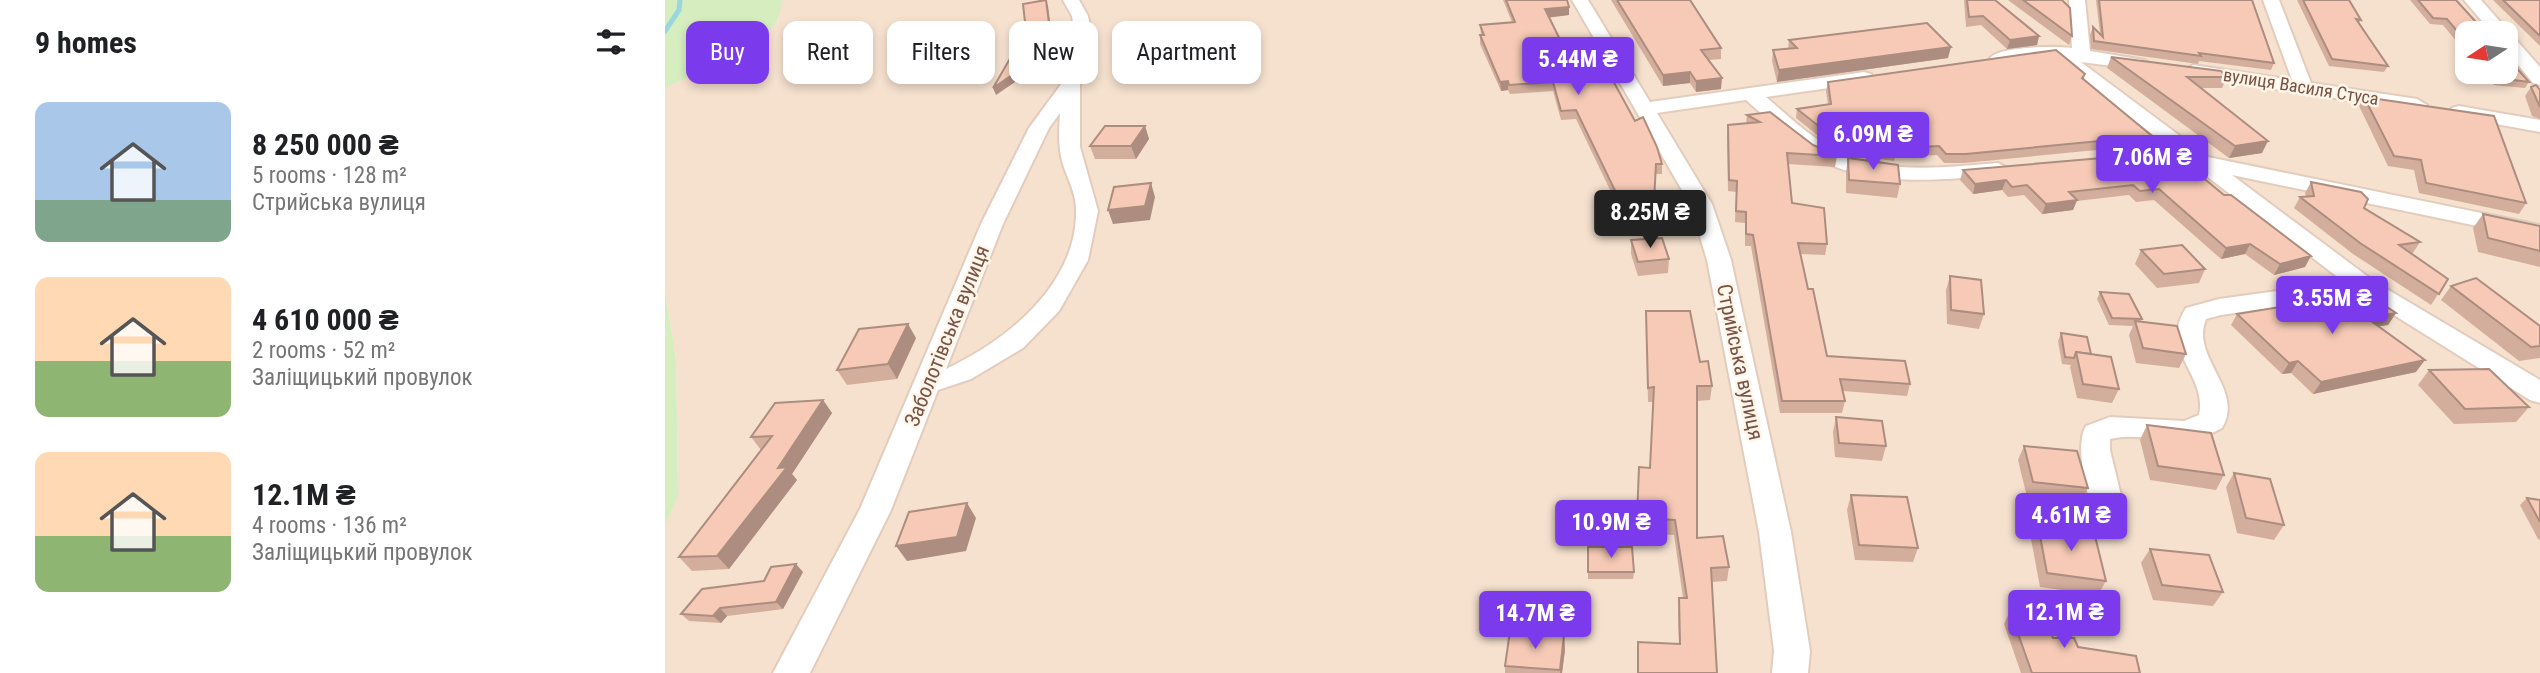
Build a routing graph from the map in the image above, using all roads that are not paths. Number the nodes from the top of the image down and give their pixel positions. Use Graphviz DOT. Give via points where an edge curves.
graph roads {
  1 [pos="1071,0"];
  2 [pos="1580,0"];
  3 [pos="2077,0"];
  4 [pos="2271,0"];
  5 [pos="2472,0"];
  6 [pos="2490,21"];
  7 [pos="2034,34"];
  8 [pos="2054,51"];
  9 [pos="2518,53"];
  10 [pos="2081,57"];
  11 [pos="1985,61"];
  12 [pos="1888,74"];
  13 [pos="2540,79"];
  14 [pos="1071,85"];
  15 [pos="2303,86"];
  16 [pos="1750,94"];
  17 [pos="1647,108"];
  18 [pos="2540,126"];
  19 [pos="2157,154"];
  20 [pos="2191,156"];
  21 [pos="2019,167"];
  22 [pos="2540,232"];
  23 [pos="2366,287"];
  24 [pos="931,380"];
  25 [pos="2540,393"];
  26 [pos="2109,512"];
  27 [pos="791,673"];
  28 [pos="1790,673"];
  1 -- 14 [label="street, Заболотівська вулиця" via="1080,16 1086,49 1082,68"];
  2 -- 17 [label="street, Стрийська вулиця"];
  3 -- 10 [label="street"];
  4 -- 15 [label="street"];
  5 -- 6 [label="street"];
  7 -- 8 [label="street"];
  8 -- 10 [label="street, вулиця Василя Стуса"];
  8 -- 11 [label="street, вулиця Василя Стуса"];
  8 -- 20 [label="street"];
  9 -- 13 [label="street"];
  10 -- 15 [label="street, вулиця Василя Стуса"];
  12 -- 16 [label="street"];
  14 -- 24 [label="street, Заболотівська вулиця" via="1039,128 992,224"];
  14 -- 24 [label="street" via="1070,152 1087,208 1084,240 1059,294 994,358 941,381"];
  15 -- 18 [label="street, вулиця Василя Стуса"];
  16 -- 17 [label="street"];
  16 -- 21 [label="street" via="1820,150 1853,165 1963,172"];
  17 -- 28 [label="street, Стрийська вулиця" via="1701,204 1719,260 1775,532 1792,651"];
  19 -- 20 [label="street"];
  20 -- 22 [label="street"];
  20 -- 23 [label="street"];
  23 -- 25 [label="street"];
  23 -- 26 [label="street" via="2195,314 2190,342 2215,405 2212,421 2202,429 2177,434 2126,427 2095,433"];
  24 -- 27 [label="street, Заболотівська вулиця" via="875,510"];
}
